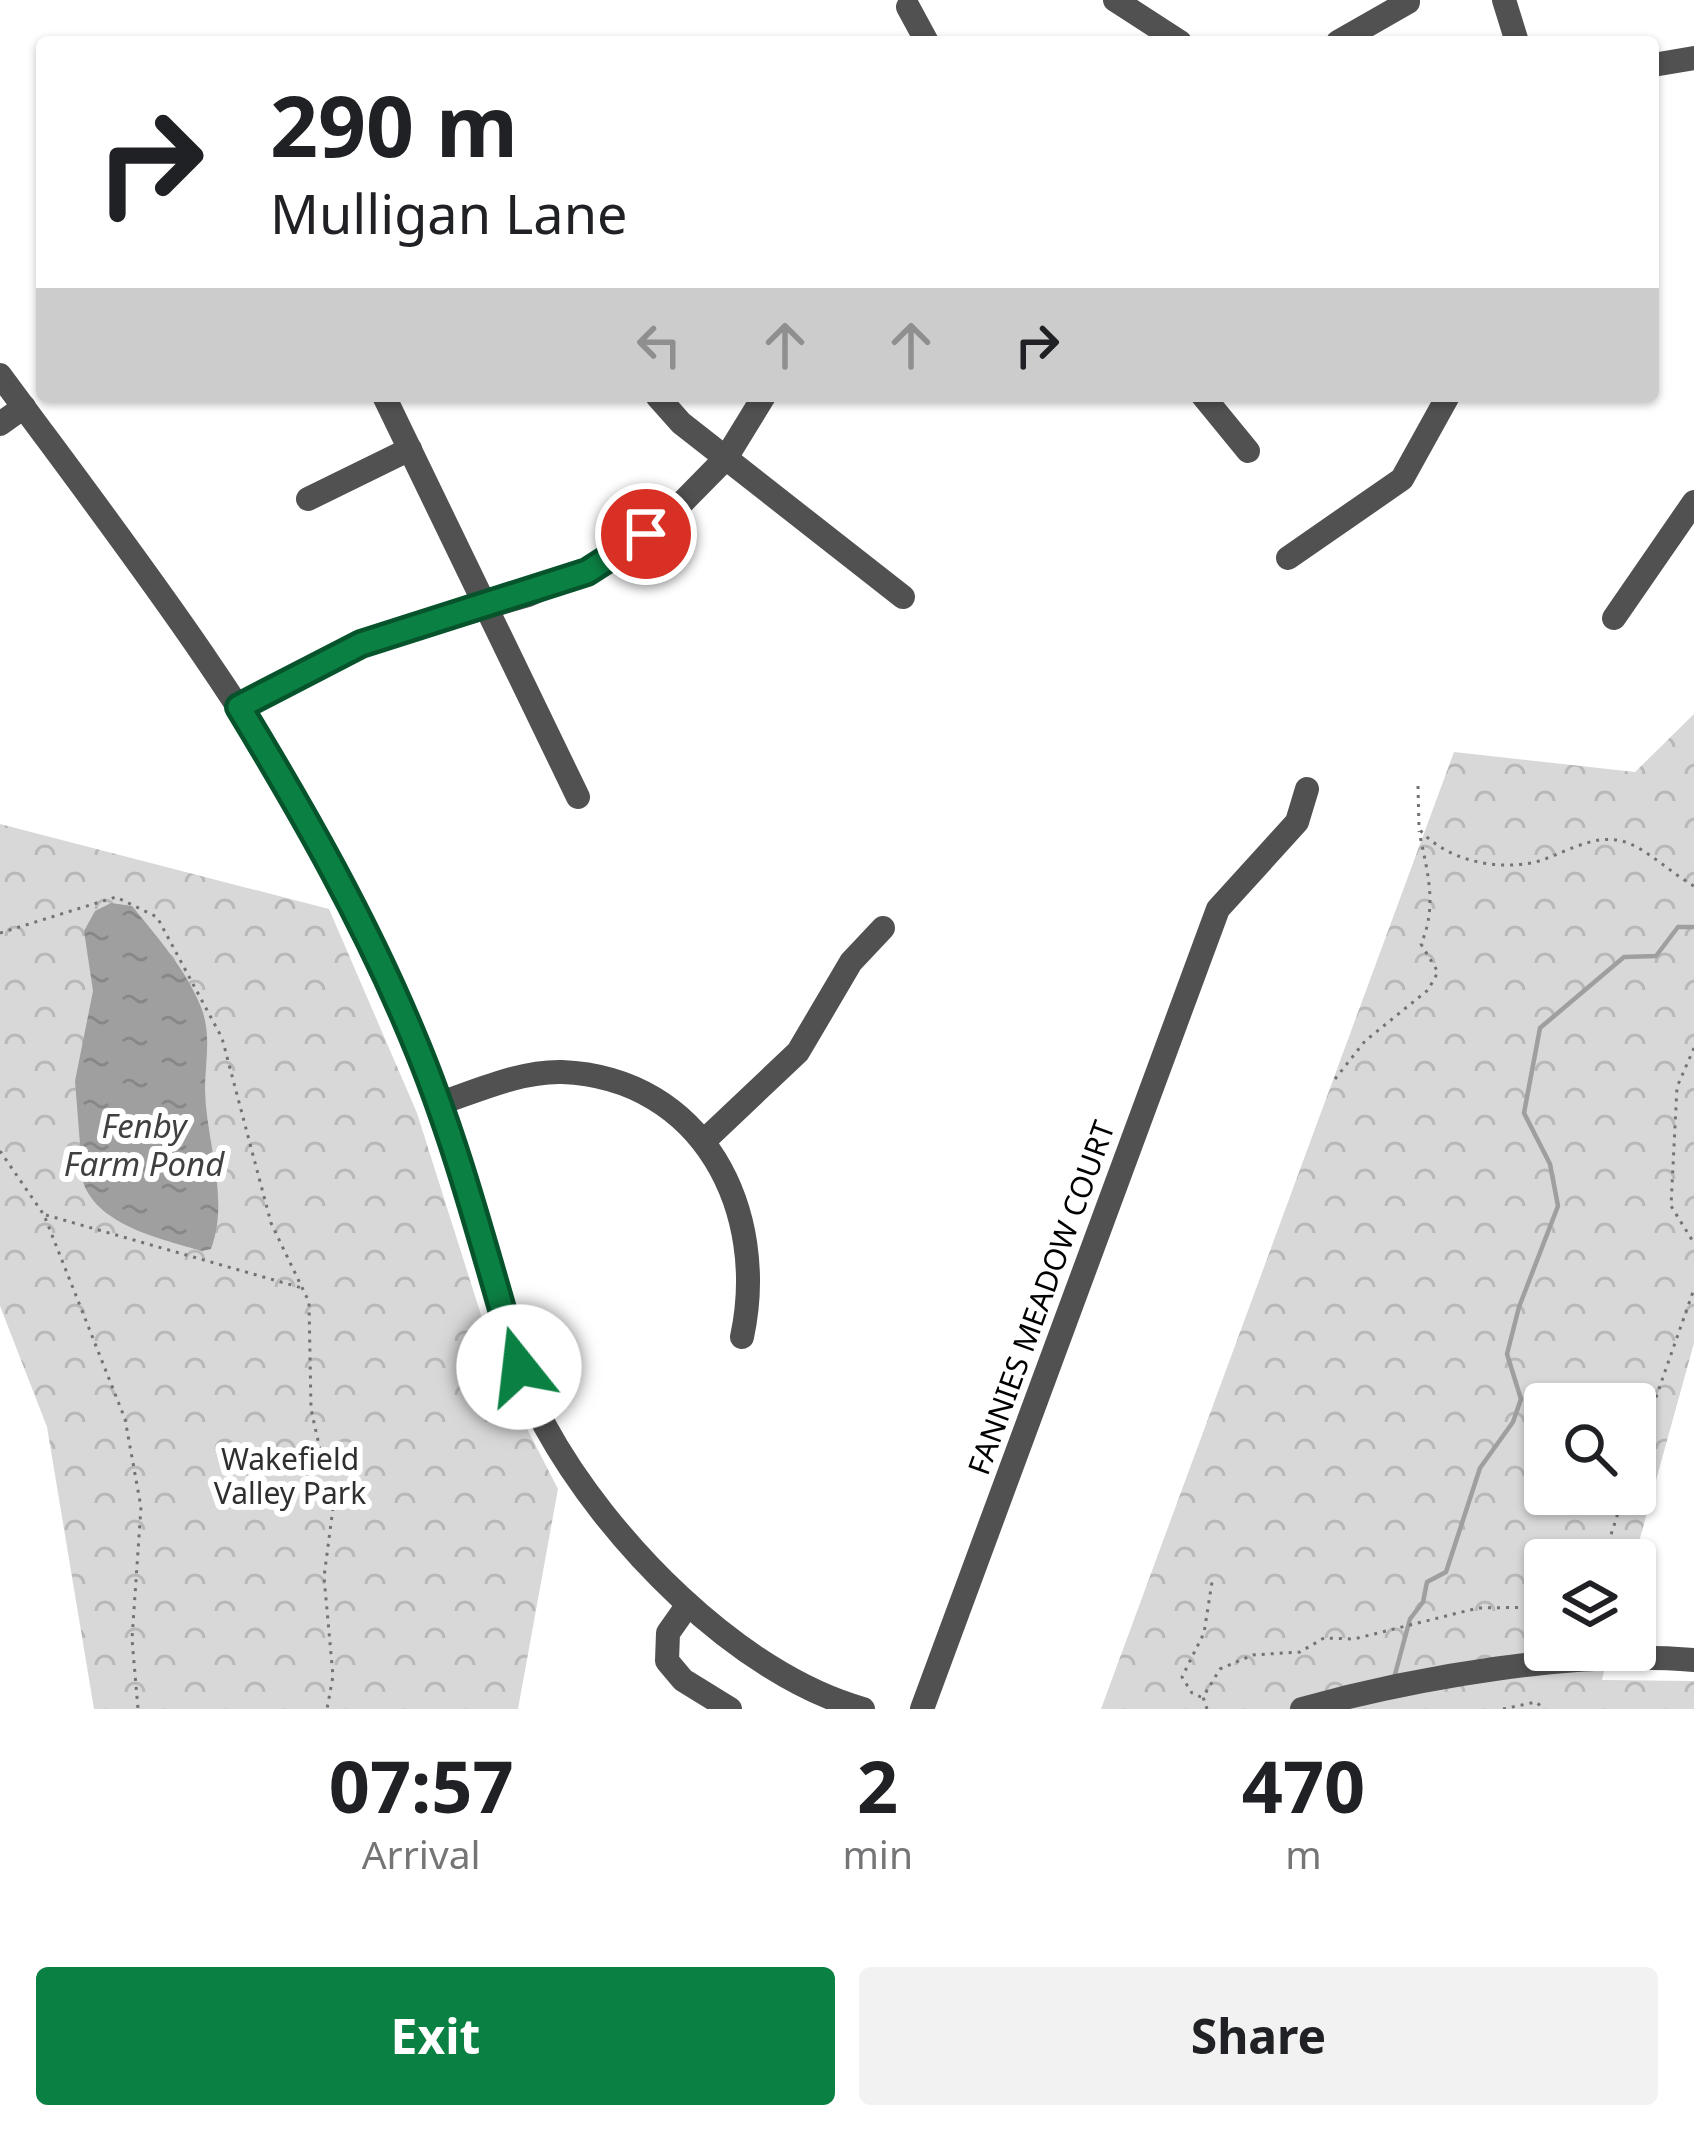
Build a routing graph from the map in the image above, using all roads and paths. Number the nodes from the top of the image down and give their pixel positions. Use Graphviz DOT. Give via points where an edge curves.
graph roads {
  1 [pos="1115,0"];
  2 [pos="1504,0"];
  3 [pos="1408,2"];
  4 [pos="908,8"];
  5 [pos="924,36"];
  6 [pos="1171,36"];
  7 [pos="1348,36"];
  8 [pos="1514,36"];
  9 [pos="1694,58"];
  10 [pos="1659,64"];
  11 [pos="0,375"];
  12 [pos="388,402"];
  13 [pos="664,402"];
  14 [pos="760,402"];
  15 [pos="1208,402"];
  16 [pos="1445,402"];
  17 [pos="24,407"];
  18 [pos="0,424"];
  19 [pos="410,449"];
  20 [pos="1248,451"];
  21 [pos="726,458"];
  22 [pos="308,499"];
  23 [pos="1694,502"];
  24 [pos="1288,558"];
  25 [pos="903,597"];
  26 [pos="484,607"];
  27 [pos="1613,618"];
  28 [pos="239,707"];
  29 [pos="1418,786"];
  30 [pos="1307,789"];
  31 [pos="578,796"];
  32 [pos="1419,829"];
  33 [pos="1694,886"];
  34 [pos="883,928"];
  35 [pos="0,933"];
  36 [pos="1694,1048"];
  37 [pos="1335,1079"];
  38 [pos="438,1105"];
  39 [pos="704,1142"];
  40 [pos="0,1150"];
  41 [pos="44,1215"];
  42 [pos="1694,1243"];
  43 [pos="302,1288"];
  44 [pos="1694,1289"];
  45 [pos="742,1337"];
  46 [pos="1656,1397"];
  47 [pos="1212,1582"];
  48 [pos="686,1606"];
  49 [pos="1524,1607"];
  50 [pos="1694,1660"];
  51 [pos="1203,1697"];
  52 [pos="848,1707"];
  53 [pos="138,1709"];
  54 [pos="327,1709"];
  55 [pos="730,1709"];
  56 [pos="922,1709"];
  57 [pos="1208,1709"];
  58 [pos="1302,1709"];
  59 [pos="1503,1709"];
  60 [pos="1544,1709"];
  1 -- 6 [label="street"];
  2 -- 8 [label="street"];
  3 -- 7 [label="street"];
  4 -- 5 [label="street"];
  9 -- 10 [label="street"];
  11 -- 17 [label="street"];
  12 -- 19 [label="street"];
  13 -- 21 [label="street"];
  14 -- 21 [label="street"];
  15 -- 20 [label="street"];
  16 -- 24 [label="street" via="1402,479"];
  17 -- 18 [label="street"];
  17 -- 28 [label="street"];
  19 -- 22 [label="street"];
  19 -- 26 [label="street"];
  21 -- 25 [label="street"];
  21 -- 26 [label="street" via="615,557"];
  23 -- 27 [label="street"];
  26 -- 28 [label="street" via="361,644"];
  26 -- 31 [label="street"];
  28 -- 38 [label="street" via="342,882"];
  29 -- 32 [label="path"];
  30 -- 56 [label="street, FANNIES MEADOW COURT" via="1297,822 1218,909"];
  32 -- 33 [label="path" via="1434,846 1472,862 1529,863 1584,843 1622,841"];
  32 -- 37 [label="path" via="1431,893 1421,944 1438,972"];
  34 -- 39 [label="street" via="851,962 798,1052"];
  35 -- 43 [label="path" via="116,897 157,917 222,1038 271,1223"];
  36 -- 42 [label="path" via="1677,1087 1671,1206"];
  38 -- 39 [label="street" via="562,1072 641,1095"];
  38 -- 48 [label="street" via="519,1367 545,1425 609,1520"];
  39 -- 45 [label="street" via="745,1225 750,1273"];
  40 -- 41 [label="path"];
  41 -- 43 [label="path"];
  41 -- 53 [label="path" via="125,1419 141,1508 132,1639"];
  43 -- 54 [label="path" via="311,1409 333,1508 324,1576 333,1676"];
  44 -- 46 [label="path"];
  47 -- 51 [label="path" via="1204,1633 1182,1678"];
  48 -- 52 [label="street"];
  48 -- 55 [label="street" via="668,1633 667,1661"];
  49 -- 51 [label="path" via="1478,1608 1393,1631 1324,1638 1300,1652 1252,1655 1220,1669"];
  50 -- 58 [label="street" via="1498,1670 1404,1682"];
  51 -- 57 [label="path"];
  59 -- 60 [label="path" via="1536,1702"];
}
